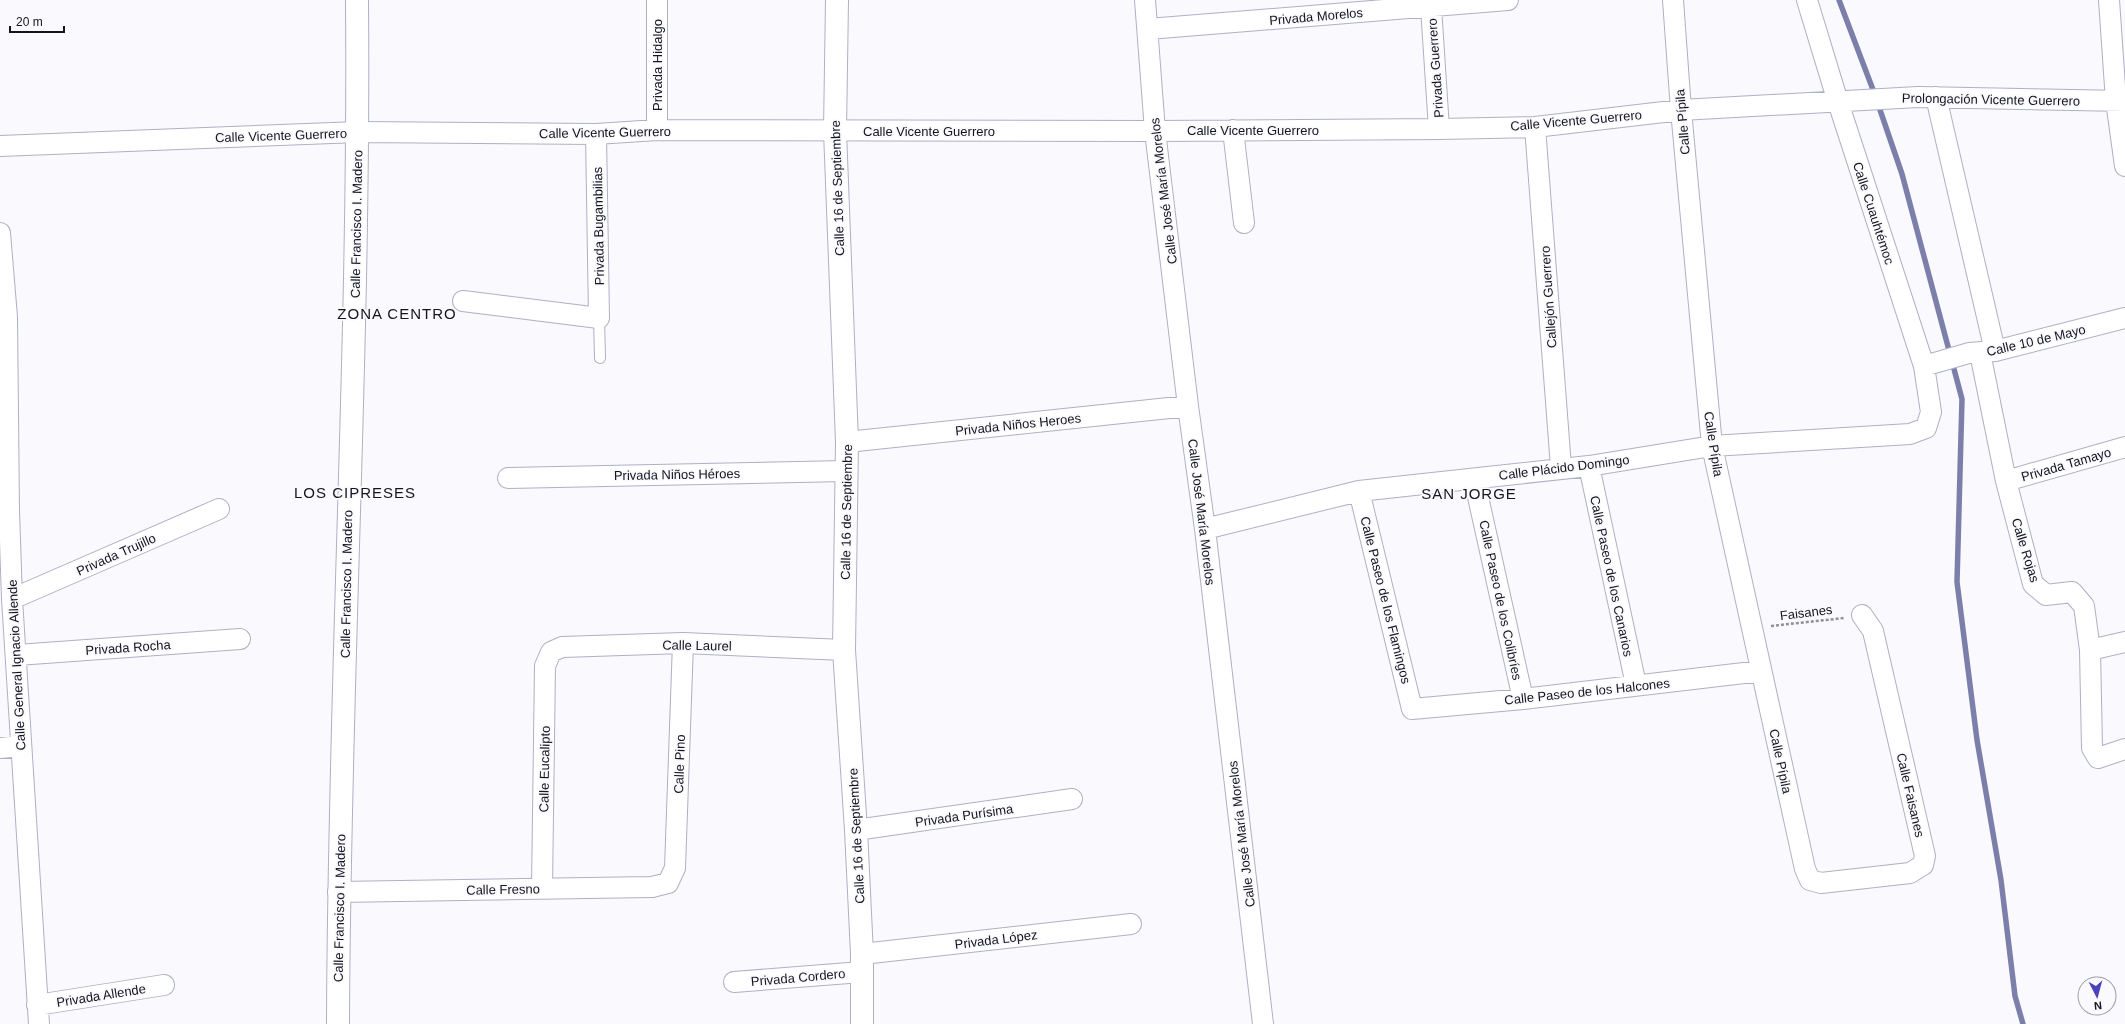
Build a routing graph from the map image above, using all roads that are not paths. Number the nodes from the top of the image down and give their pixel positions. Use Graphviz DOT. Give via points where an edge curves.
graph roads {
  1 [pos="357,0"];
  2 [pos="658,0"];
  3 [pos="837,0"];
  4 [pos="1145,0"];
  5 [pos="1508,0"];
  6 [pos="1674,0"];
  7 [pos="1807,0"];
  8 [pos="2109,0"];
  9 [pos="1431,7"];
  10 [pos="1148,29"];
  11 [pos="1927,97"];
  12 [pos="1847,101"];
  13 [pos="2121,101"];
  14 [pos="1680,110"];
  15 [pos="1535,126"];
  16 [pos="1439,129"];
  17 [pos="658,130"];
  18 [pos="1234,130"];
  19 [pos="835,131"];
  20 [pos="1155,131"];
  21 [pos="358,132"];
  22 [pos="596,134"];
  23 [pos="0,146"];
  24 [pos="2125,166"];
  25 [pos="1244,223"];
  26 [pos="0,233"];
  27 [pos="463,301"];
  28 [pos="599,318"];
  29 [pos="2125,318"];
  30 [pos="1981,353"];
  31 [pos="600,358"];
  32 [pos="1924,366"];
  33 [pos="1188,406"];
  34 [pos="1926,428"];
  35 [pos="847,442"];
  36 [pos="1712,446"];
  37 [pos="2125,447"];
  38 [pos="1588,466"];
  39 [pos="1561,467"];
  40 [pos="846,471"];
  41 [pos="508,478"];
  42 [pos="1474,479"];
  43 [pos="2006,482"];
  44 [pos="1359,491"];
  45 [pos="219,509"];
  46 [pos="1206,529"];
  47 [pos="12,599"];
  48 [pos="1862,615"];
  49 [pos="240,639"];
  50 [pos="2125,642"];
  51 [pos="683,643"];
  52 [pos="844,650"];
  53 [pos="2090,650"];
  54 [pos="552,652"];
  55 [pos="17,655"];
  56 [pos="1761,671"];
  57 [pos="1636,685"];
  58 [pos="1523,699"];
  59 [pos="1412,709"];
  60 [pos="21,746"];
  61 [pos="0,748"];
  62 [pos="2125,749"];
  63 [pos="1072,800"];
  64 [pos="856,830"];
  65 [pos="1810,880"];
  66 [pos="668,883"];
  67 [pos="542,888"];
  68 [pos="338,892"];
  69 [pos="1131,924"];
  70 [pos="862,963"];
  71 [pos="734,982"];
  72 [pos="164,986"];
  73 [pos="37,1004"];
  74 [pos="39,1024"];
  75 [pos="338,1024"];
  76 [pos="862,1024"];
  77 [pos="1263,1024"];
  1 -- 21 [label="street, Calle Francisco I. Madero"];
  2 -- 17 [label="street, Privada Hidalgo"];
  3 -- 19 [label="street, Calle 16 de Septiembre"];
  4 -- 10 [label="street, Calle José María Morelos"];
  5 -- 9 [label="street, Privada Morelos"];
  6 -- 14 [label="street, Calle Pípila"];
  7 -- 12 [label="street, Calle Cuauhtémoc"];
  8 -- 13 [label="street"];
  9 -- 10 [label="street, Privada Morelos"];
  9 -- 16 [label="street, Privada Guerrero"];
  10 -- 20 [label="street, Calle José María Morelos"];
  11 -- 12 [label="street, Prolongación Vicente Guerrero"];
  11 -- 13 [label="street, Prolongación Vicente Guerrero"];
  11 -- 30 [label="street"];
  12 -- 14 [label="street, Calle Vicente Guerrero"];
  12 -- 32 [label="street, Calle Cuauhtémoc"];
  13 -- 24 [label="street"];
  14 -- 15 [label="street, Calle Vicente Guerrero"];
  14 -- 36 [label="street, Calle Pípila"];
  15 -- 16 [label="street, Calle Vicente Guerrero"];
  15 -- 39 [label="street, Callejón Guerrero"];
  16 -- 18 [label="street, Calle Vicente Guerrero"];
  17 -- 19 [label="street, Calle Vicente Guerrero"];
  17 -- 22 [label="street, Calle Vicente Guerrero"];
  18 -- 20 [label="street, Calle Vicente Guerrero"];
  18 -- 25 [label="street"];
  19 -- 20 [label="street, Calle Vicente Guerrero"];
  19 -- 35 [label="street, Calle 16 de Septiembre"];
  20 -- 33 [label="street, Calle José María Morelos"];
  21 -- 22 [label="street, Calle Vicente Guerrero"];
  21 -- 23 [label="street, Calle Vicente Guerrero"];
  21 -- 68 [label="street, Calle Francisco I. Madero"];
  22 -- 28 [label="street, Privada Bugambilias"];
  26 -- 47 [label="street, Calle General Ignacio Allende" via="7,317"];
  27 -- 28 [label="street"];
  28 -- 31 [label="lane, Privada Bugambilias"];
  29 -- 30 [label="street, Calle 10 de Mayo"];
  30 -- 32 [label="street, Calle 10 de Mayo"];
  30 -- 43 [label="street, Calle Rojas"];
  32 -- 34 [label="street, Calle Cuauhtémoc" via="1931,412"];
  33 -- 35 [label="street, Privada Niños Heroes"];
  33 -- 46 [label="street, Calle José María Morelos"];
  34 -- 36 [label="street, Calle Plácido Domingo" via="1910,434"];
  35 -- 40 [label="street, Calle 16 de Septiembre"];
  36 -- 38 [label="street, Calle Plácido Domingo"];
  36 -- 56 [label="street, Calle Pípila"];
  37 -- 43 [label="street, Privada Tamayo"];
  38 -- 39 [label="street, Calle Plácido Domingo"];
  38 -- 57 [label="street, Calle Paseo de los Canarios"];
  39 -- 42 [label="street, Calle Plácido Domingo"];
  40 -- 41 [label="street, Privada Niños Héroes"];
  40 -- 52 [label="street, Calle 16 de Septiembre"];
  42 -- 44 [label="street, Calle Plácido Domingo"];
  42 -- 58 [label="street, Calle Paseo de los Colibríes"];
  43 -- 53 [label="street, Calle Rojas" via="2033,584 2046,595 2072,592 2084,606"];
  44 -- 46 [label="street, Calle Plácido Domingo"];
  44 -- 59 [label="street, Calle Paseo de los Flamingos"];
  45 -- 47 [label="street, Privada Trujillo"];
  46 -- 77 [label="street, Calle José María Morelos"];
  47 -- 55 [label="street, Calle General Ignacio Allende"];
  48 -- 65 [label="street, Calle Faisanes" via="1873,631 1925,856 1922,865 1910,873 1821,883"];
  49 -- 55 [label="street, Privada Rocha"];
  50 -- 53 [label="street"];
  51 -- 52 [label="street, Calle Laurel"];
  51 -- 54 [label="street, Calle Laurel" via="562,647"];
  51 -- 66 [label="street, Calle Pino" via="675,868"];
  52 -- 64 [label="street, Calle 16 de Septiembre"];
  53 -- 62 [label="street, Calle Rojas" via="2092,748 2098,758"];
  54 -- 67 [label="street, Calle Eucalipto" via="545,666"];
  55 -- 60 [label="street, Calle General Ignacio Allende"];
  56 -- 57 [label="street, Calle Paseo de los Halcones"];
  56 -- 65 [label="street, Calle Pípila" via="1805,869"];
  57 -- 58 [label="street, Calle Paseo de los Halcones"];
  58 -- 59 [label="street, Calle Paseo de los Halcones"];
  60 -- 61 [label="street"];
  60 -- 73 [label="street, Calle General Ignacio Allende"];
  63 -- 64 [label="street, Privada Purísima"];
  64 -- 70 [label="street, Calle 16 de Septiembre"];
  66 -- 67 [label="street, Calle Fresno" via="652,887"];
  67 -- 68 [label="street, Calle Fresno"];
  68 -- 75 [label="street, Calle Francisco I. Madero"];
  69 -- 70 [label="street, Privada López"];
  70 -- 71 [label="street, Privada Cordero"];
  70 -- 76 [label="street, Calle 16 de Septiembre"];
  72 -- 73 [label="street, Privada Allende"];
  73 -- 74 [label="street, Calle General Ignacio Allende"];
}
